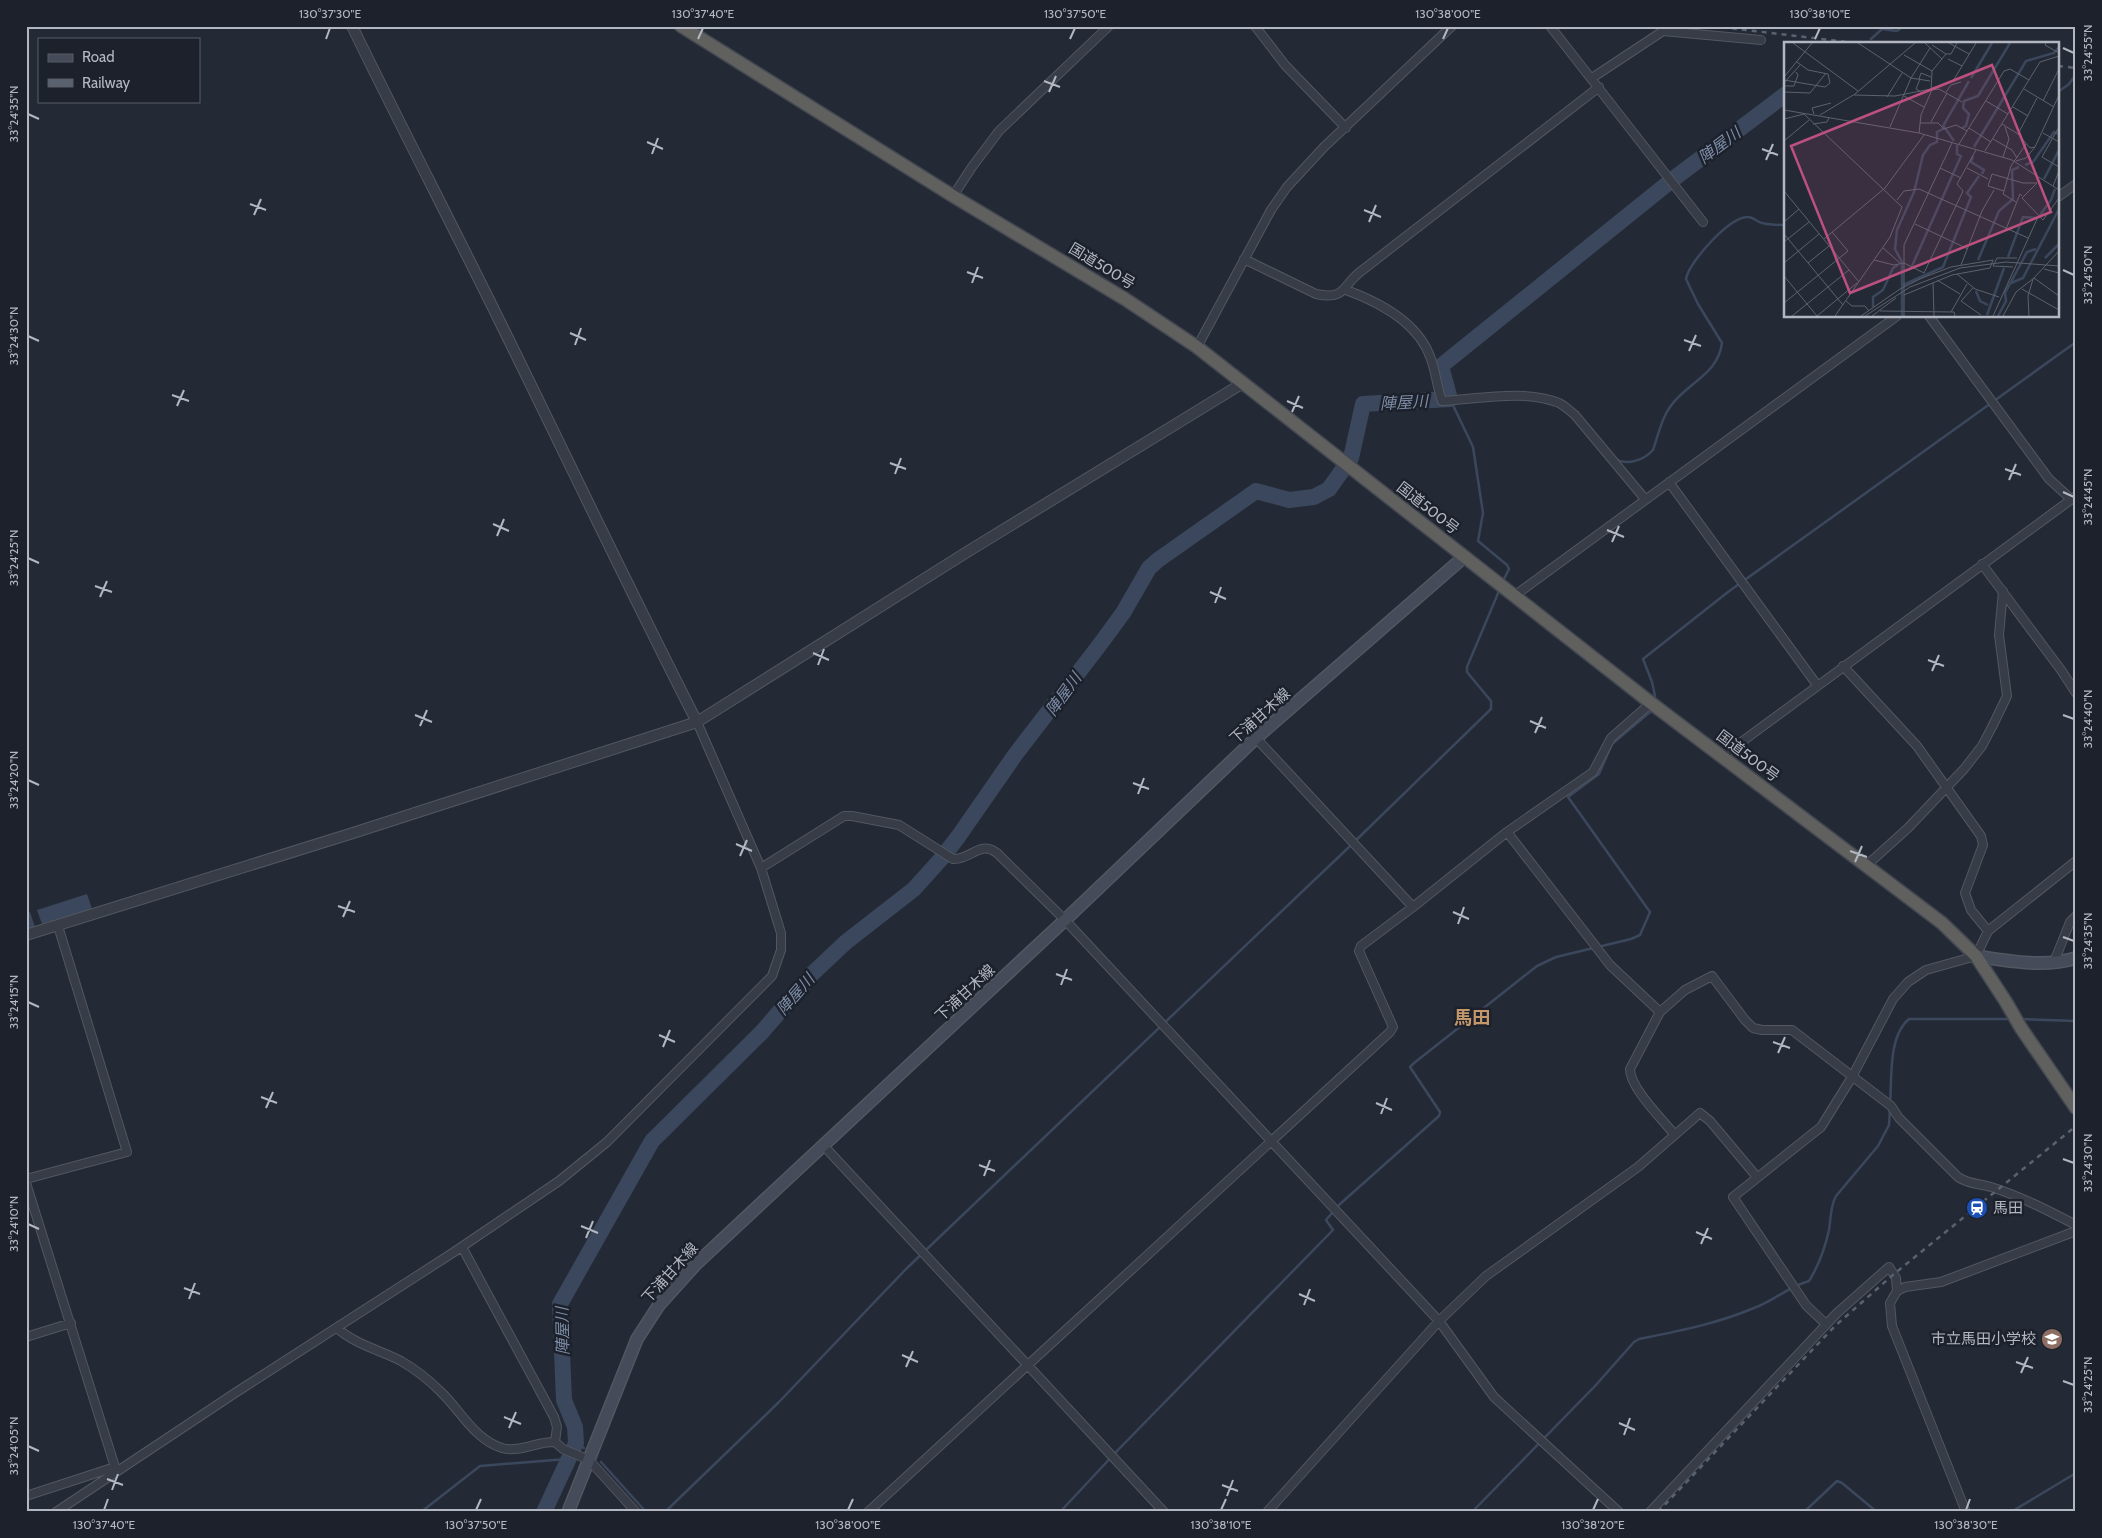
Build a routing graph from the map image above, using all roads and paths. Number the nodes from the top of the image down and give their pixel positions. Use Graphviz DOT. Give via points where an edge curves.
graph roads {
  1 [pos="352,26"];
  2 [pos="680,26"];
  3 [pos="1109,26"];
  4 [pos="1256,26"];
  5 [pos="1452,26"];
  6 [pos="1550,26"];
  7 [pos="1761,40"];
  8 [pos="1592,78"];
  9 [pos="1599,87"];
  10 [pos="1346,128"];
  11 [pos="2076,184"];
  12 [pos="953,196"];
  13 [pos="2060,196"];
  14 [pos="1704,222"];
  15 [pos="1244,259"];
  16 [pos="1346,290"];
  17 [pos="1894,318"];
  18 [pos="1930,318"];
  19 [pos="1197,347"];
  20 [pos="1242,383"];
  21 [pos="1669,482"];
  22 [pos="2074,498"];
  23 [pos="1645,499"];
  24 [pos="1464,557"];
  25 [pos="1982,564"];
  26 [pos="2002,590"];
  27 [pos="1514,596"];
  28 [pos="1843,666"];
  29 [pos="1818,685"];
  30 [pos="2076,693"];
  31 [pos="1651,703"];
  32 [pos="697,722"];
  33 [pos="1256,738"];
  34 [pos="1721,757"];
  35 [pos="1946,788"];
  36 [pos="1507,832"];
  37 [pos="2076,860"];
  38 [pos="1867,865"];
  39 [pos="761,868"];
  40 [pos="1413,907"];
  41 [pos="2076,916"];
  42 [pos="1065,920"];
  43 [pos="58,926"];
  44 [pos="1988,930"];
  45 [pos="26,935"];
  46 [pos="1976,956"];
  47 [pos="2076,958"];
  48 [pos="2054,962"];
  49 [pos="1660,1012"];
  50 [pos="1852,1077"];
  51 [pos="2076,1108"];
  52 [pos="1674,1134"];
  53 [pos="1272,1141"];
  54 [pos="823,1145"];
  55 [pos="1757,1177"];
  56 [pos="26,1179"];
  57 [pos="26,1183"];
  58 [pos="2076,1225"];
  59 [pos="2076,1231"];
  60 [pos="462,1247"];
  61 [pos="1897,1291"];
  62 [pos="1439,1321"];
  63 [pos="71,1323"];
  64 [pos="1826,1324"];
  65 [pos="337,1328"];
  66 [pos="26,1337"];
  67 [pos="1028,1366"];
  68 [pos="555,1442"];
  69 [pos="586,1459"];
  70 [pos="117,1468"];
  71 [pos="26,1496"];
  72 [pos="56,1512"];
  73 [pos="568,1512"];
  74 [pos="636,1512"];
  75 [pos="868,1512"];
  76 [pos="1164,1512"];
  77 [pos="1267,1512"];
  78 [pos="1619,1512"];
  79 [pos="1650,1512"];
  80 [pos="1966,1512"];
  1 -- 32 [label="street"];
  2 -- 12 [label="highway, 国道500号"];
  3 -- 12 [label="street" via="999,131"];
  4 -- 10 [label="street" via="1285,65"];
  5 -- 10 [label="street"];
  6 -- 8 [label="street"];
  7 -- 8 [label="street" via="1663,31"];
  8 -- 9 [label="street"];
  9 -- 14 [label="street"];
  9 -- 16 [label="street" via="1352,278"];
  10 -- 15 [label="street" via="1287,187"];
  11 -- 13 [label="street"];
  12 -- 19 [label="highway, 国道500号" via="1125,299"];
  15 -- 16 [label="street" via="1316,294 1325,296"];
  15 -- 19 [label="street"];
  16 -- 23 [label="street" via="1374,302 1421,338 1431,359 1442,400 1519,396 1543,398 1561,404 1575,414"];
  17 -- 21 [label="street"];
  18 -- 22 [label="street" via="2050,479"];
  19 -- 20 [label="highway, 国道500号"];
  20 -- 24 [label="highway, 国道500号"];
  20 -- 32 [label="street"];
  21 -- 23 [label="street"];
  21 -- 29 [label="street"];
  22 -- 25 [label="street"];
  23 -- 27 [label="street"];
  24 -- 27 [label="highway, 国道500号"];
  24 -- 33 [label="main road, 下浦甘木線"];
  25 -- 26 [label="street"];
  25 -- 28 [label="street"];
  26 -- 30 [label="street"];
  26 -- 35 [label="street" via="1999,635 2007,696 1982,746"];
  27 -- 31 [label="highway, 国道500号"];
  28 -- 29 [label="street"];
  28 -- 35 [label="street" via="1917,746"];
  29 -- 34 [label="street"];
  31 -- 34 [label="highway, 国道500号"];
  31 -- 36 [label="street" via="1611,738 1593,772"];
  32 -- 39 [label="street"];
  32 -- 43 [label="street"];
  33 -- 40 [label="street"];
  33 -- 42 [label="main road, 下浦甘木線"];
  34 -- 38 [label="highway, 国道500号"];
  35 -- 38 [label="street"];
  35 -- 44 [label="street" via="1981,836 1983,845 1964,893 1972,910"];
  36 -- 40 [label="street"];
  36 -- 49 [label="street" via="1610,965"];
  37 -- 44 [label="street"];
  38 -- 46 [label="highway, 国道500号" via="1942,923"];
  39 -- 42 [label="street" via="844,816 852,816 899,825 953,859 963,858 979,848 992,849"];
  39 -- 60 [label="street" via="781,933 781,950 772,976 585,1162"];
  40 -- 53 [label="street" via="1361,946 1359,951 1393,1026 1390,1032"];
  41 -- 48 [label="street" via="2070,922"];
  42 -- 53 [label="street"];
  42 -- 54 [label="main road, 下浦甘木線"];
  43 -- 45 [label="street"];
  43 -- 56 [label="street" via="126,1152"];
  44 -- 46 [label="street"];
  46 -- 48 [label="main road" via="2018,962"];
  46 -- 50 [label="street" via="1926,970 1908,982 1893,998"];
  46 -- 51 [label="highway, 国道500号"];
  47 -- 48 [label="main road"];
  49 -- 50 [label="street" via="1685,990 1712,976 1754,1028 1792,1030"];
  49 -- 52 [label="street" via="1630,1069 1630,1075"];
  50 -- 55 [label="street" via="1821,1127"];
  50 -- 58 [label="street" via="1891,1106 1899,1118 1967,1183 1990,1186"];
  52 -- 55 [label="street" via="1700,1113"];
  52 -- 62 [label="street" via="1638,1167 1486,1276"];
  53 -- 62 [label="street"];
  53 -- 67 [label="street"];
  54 -- 67 [label="street"];
  54 -- 69 [label="main road, 下浦甘木線" via="695,1266 659,1306 637,1339"];
  55 -- 64 [label="street" via="1733,1197 1806,1305"];
  57 -- 63 [label="street"];
  59 -- 61 [label="street" via="1941,1282 1904,1287"];
  60 -- 65 [label="street"];
  60 -- 68 [label="street" via="554,1417 557,1427"];
  61 -- 64 [label="street" via="1896,1278 1889,1267"];
  61 -- 80 [label="street" via="1890,1303 1892,1326"];
  62 -- 77 [label="street"];
  62 -- 78 [label="street" via="1494,1397"];
  63 -- 66 [label="street"];
  63 -- 70 [label="street"];
  64 -- 79 [label="street"];
  65 -- 68 [label="street" via="361,1344 402,1362 441,1392 481,1437 494,1445 514,1449"];
  65 -- 70 [label="street"];
  67 -- 75 [label="street"];
  67 -- 76 [label="street"];
  68 -- 69 [label="street"];
  69 -- 73 [label="main road, 下浦甘木線"];
  69 -- 74 [label="street"];
  70 -- 71 [label="street"];
  70 -- 72 [label="street"];
}
